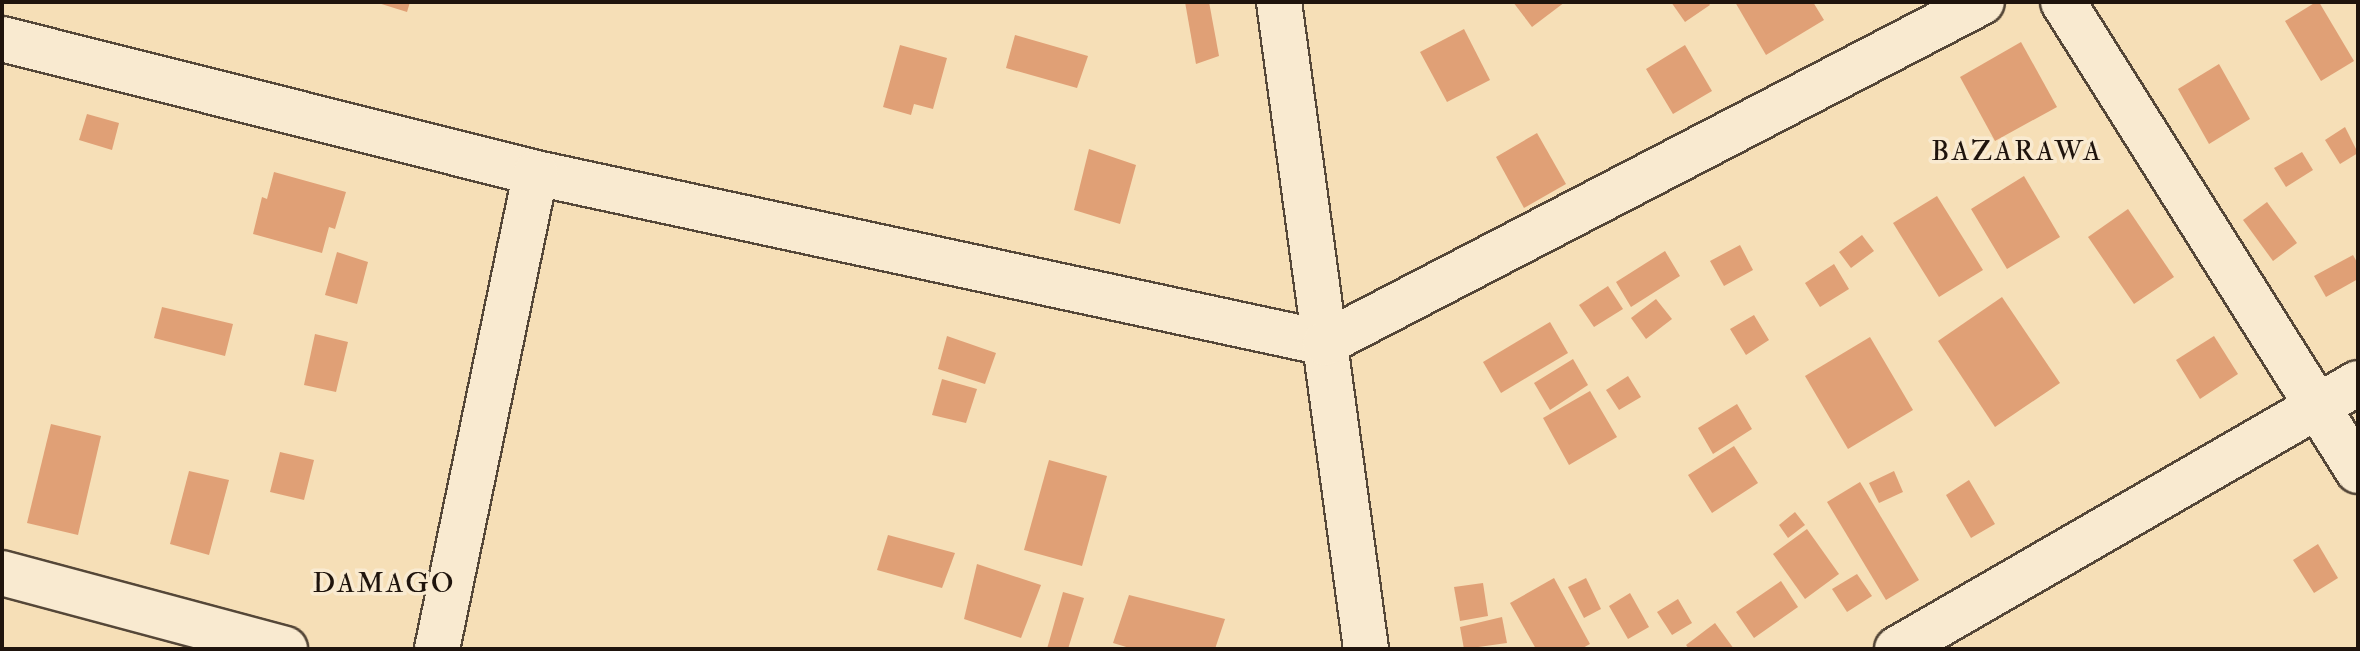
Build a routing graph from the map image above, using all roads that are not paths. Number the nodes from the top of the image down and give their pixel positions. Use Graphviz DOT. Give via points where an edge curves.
graph roads {
  1 [pos="1279,2"];
  2 [pos="1982,2"];
  3 [pos="2063,2"];
  4 [pos="2,39"];
  5 [pos="536,173"];
  6 [pos="1325,343"];
  7 [pos="2358,383"];
  8 [pos="2319,409"];
  9 [pos="2358,471"];
  10 [pos="2,573"];
  11 [pos="285,649"];
  12 [pos="437,649"];
  13 [pos="1366,649"];
  14 [pos="1897,649"];
  1 -- 6 [label="street"];
  2 -- 6 [label="street"];
  3 -- 8 [label="street"];
  4 -- 5 [label="street"];
  5 -- 6 [label="street"];
  5 -- 12 [label="street"];
  6 -- 13 [label="street"];
  7 -- 8 [label="street"];
  8 -- 9 [label="street"];
  8 -- 14 [label="street"];
  10 -- 11 [label="street"];
}
